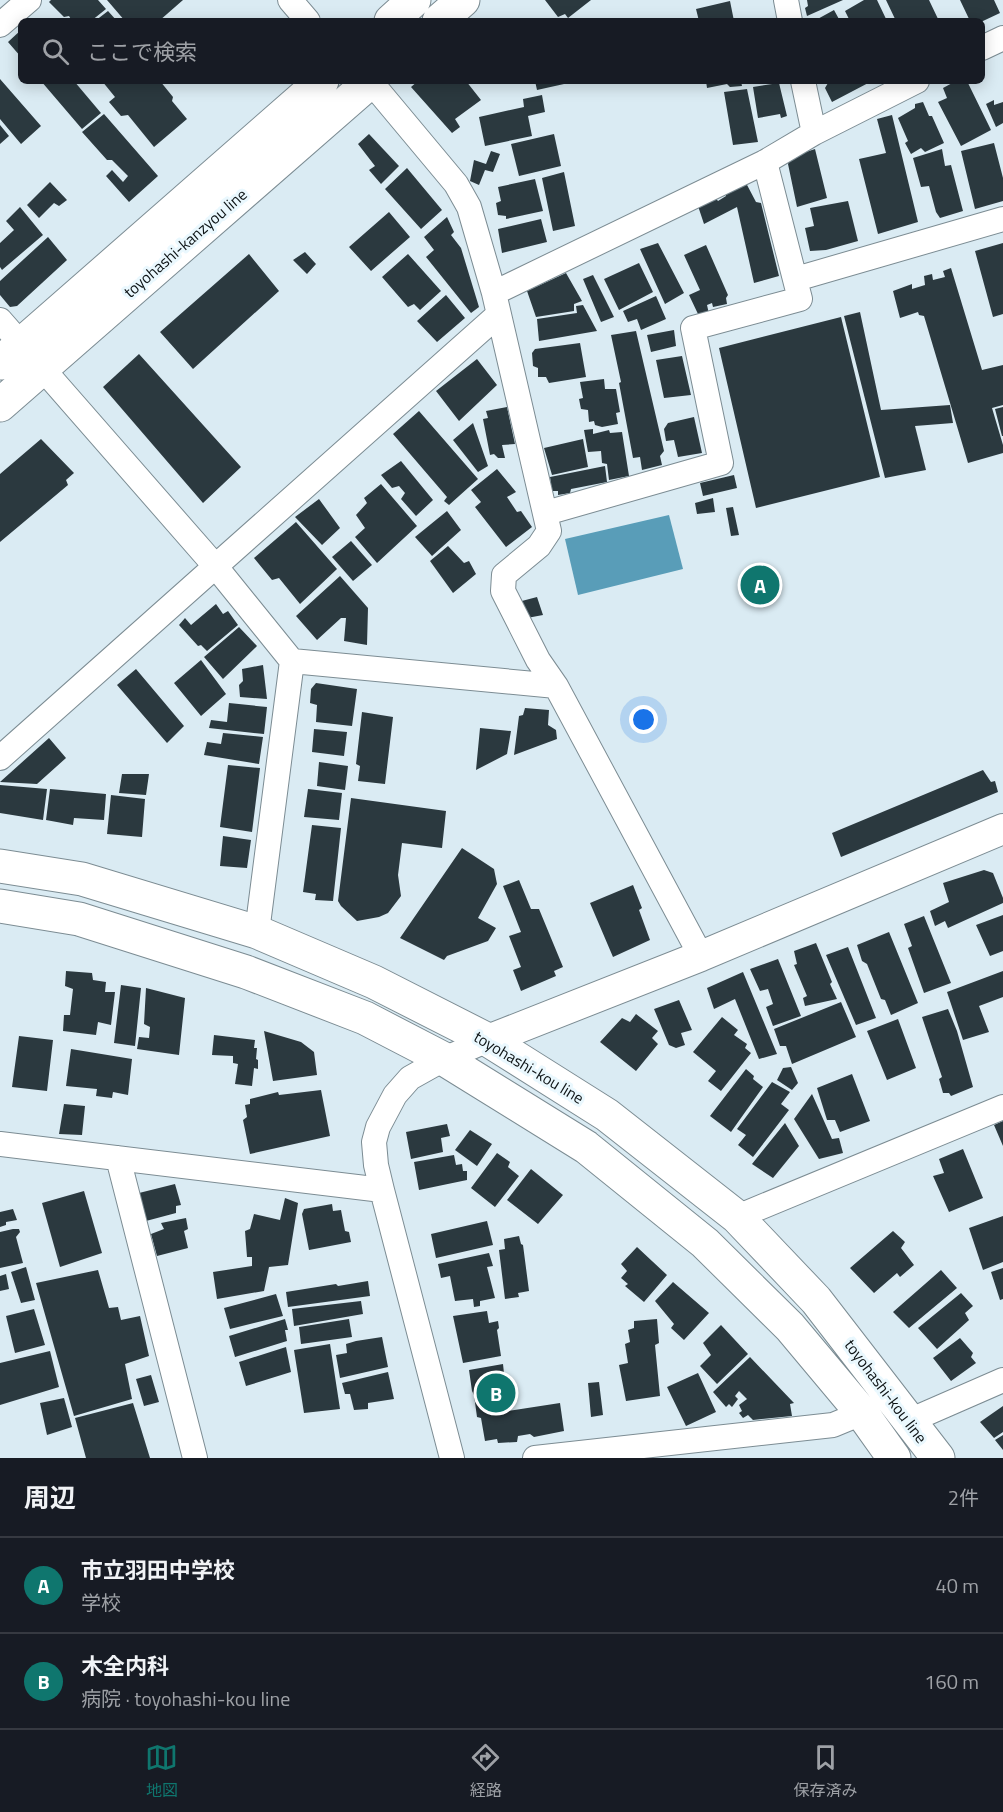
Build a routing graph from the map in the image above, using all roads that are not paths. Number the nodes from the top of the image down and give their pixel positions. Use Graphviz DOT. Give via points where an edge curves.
graph roads {
  1 [pos="290,0"];
  2 [pos="414,0"];
  3 [pos="463,0"];
  4 [pos="786,0"];
  5 [pos="305,18"];
  6 [pos="393,18"];
  7 [pos="442,18"];
  8 [pos="789,18"];
  9 [pos="1003,38"];
  10 [pos="985,47"];
  11 [pos="319,84"];
  12 [pos="367,84"];
  13 [pos="373,84"];
  14 [pos="804,84"];
  15 [pos="910,84"];
  16 [pos="814,133"];
  17 [pos="765,162"];
  18 [pos="1003,219"];
  19 [pos="796,279"];
  20 [pos="496,304"];
  21 [pos="0,320"];
  22 [pos="11,353"];
  23 [pos="43,368"];
  24 [pos="0,405"];
  25 [pos="546,513"];
  26 [pos="216,567"];
  27 [pos="292,661"];
  28 [pos="556,687"];
  29 [pos="0,758"];
  30 [pos="1002,833"];
  31 [pos="0,866"];
  32 [pos="0,906"];
  33 [pos="257,932"];
  34 [pos="701,956"];
  35 [pos="488,1040"];
  36 [pos="444,1059"];
  37 [pos="1003,1107"];
  38 [pos="0,1144"];
  39 [pos="118,1158"];
  40 [pos="382,1190"];
  41 [pos="737,1217"];
  42 [pos="1003,1380"];
  43 [pos="862,1413"];
  44 [pos="909,1421"];
  45 [pos="709,1449"];
  46 [pos="195,1458"];
  47 [pos="452,1458"];
  48 [pos="535,1458"];
  49 [pos="894,1458"];
  50 [pos="938,1458"];
  1 -- 5 [label="street"];
  2 -- 6 [label="main road"];
  3 -- 7 [label="main road"];
  4 -- 8 [label="street"];
  9 -- 10 [label="street"];
  11 -- 22 [label="main road, toyohashi-kanzyou line"];
  12 -- 23 [label="main road, toyohashi-kanzyou line"];
  13 -- 20 [label="street" via="456,184 469,207"];
  14 -- 16 [label="street"];
  15 -- 16 [label="street"];
  16 -- 17 [label="street"];
  17 -- 19 [label="street"];
  17 -- 20 [label="street"];
  18 -- 19 [label="street"];
  19 -- 25 [label="street" via="800,299 693,328 721,463"];
  20 -- 25 [label="street"];
  20 -- 26 [label="street"];
  21 -- 22 [label="street"];
  22 -- 23 [label="street"];
  23 -- 24 [label="main road, toyohashi-kanzyou line"];
  23 -- 26 [label="street"];
  25 -- 28 [label="street" via="549,531 539,546 504,575 503,591"];
  26 -- 27 [label="street"];
  26 -- 29 [label="street"];
  27 -- 28 [label="street"];
  27 -- 33 [label="street"];
  28 -- 34 [label="street"];
  30 -- 34 [label="street"];
  31 -- 33 [label="main road, toyohashi-kou line" via="82,879"];
  32 -- 36 [label="main road, toyohashi-kou line" via="80,919 246,972 365,1018"];
  33 -- 35 [label="main road, toyohashi-kou line" via="374,982"];
  34 -- 35 [label="street"];
  35 -- 36 [label="street"];
  35 -- 41 [label="main road, toyohashi-kou line" via="607,1115"];
  36 -- 40 [label="street" via="410,1078 395,1095 378,1127 374,1142"];
  36 -- 43 [label="main road, toyohashi-kou line" via="586,1147 705,1243 790,1327"];
  37 -- 41 [label="street"];
  38 -- 39 [label="street"];
  39 -- 40 [label="street"];
  39 -- 46 [label="street"];
  40 -- 47 [label="street"];
  41 -- 44 [label="main road, toyohashi-kou line" via="816,1300"];
  42 -- 44 [label="street"];
  43 -- 45 [label="street" via="833,1425"];
  43 -- 49 [label="main road, toyohashi-kou line"];
  44 -- 50 [label="main road, toyohashi-kou line"];
  45 -- 48 [label="street"];
}
